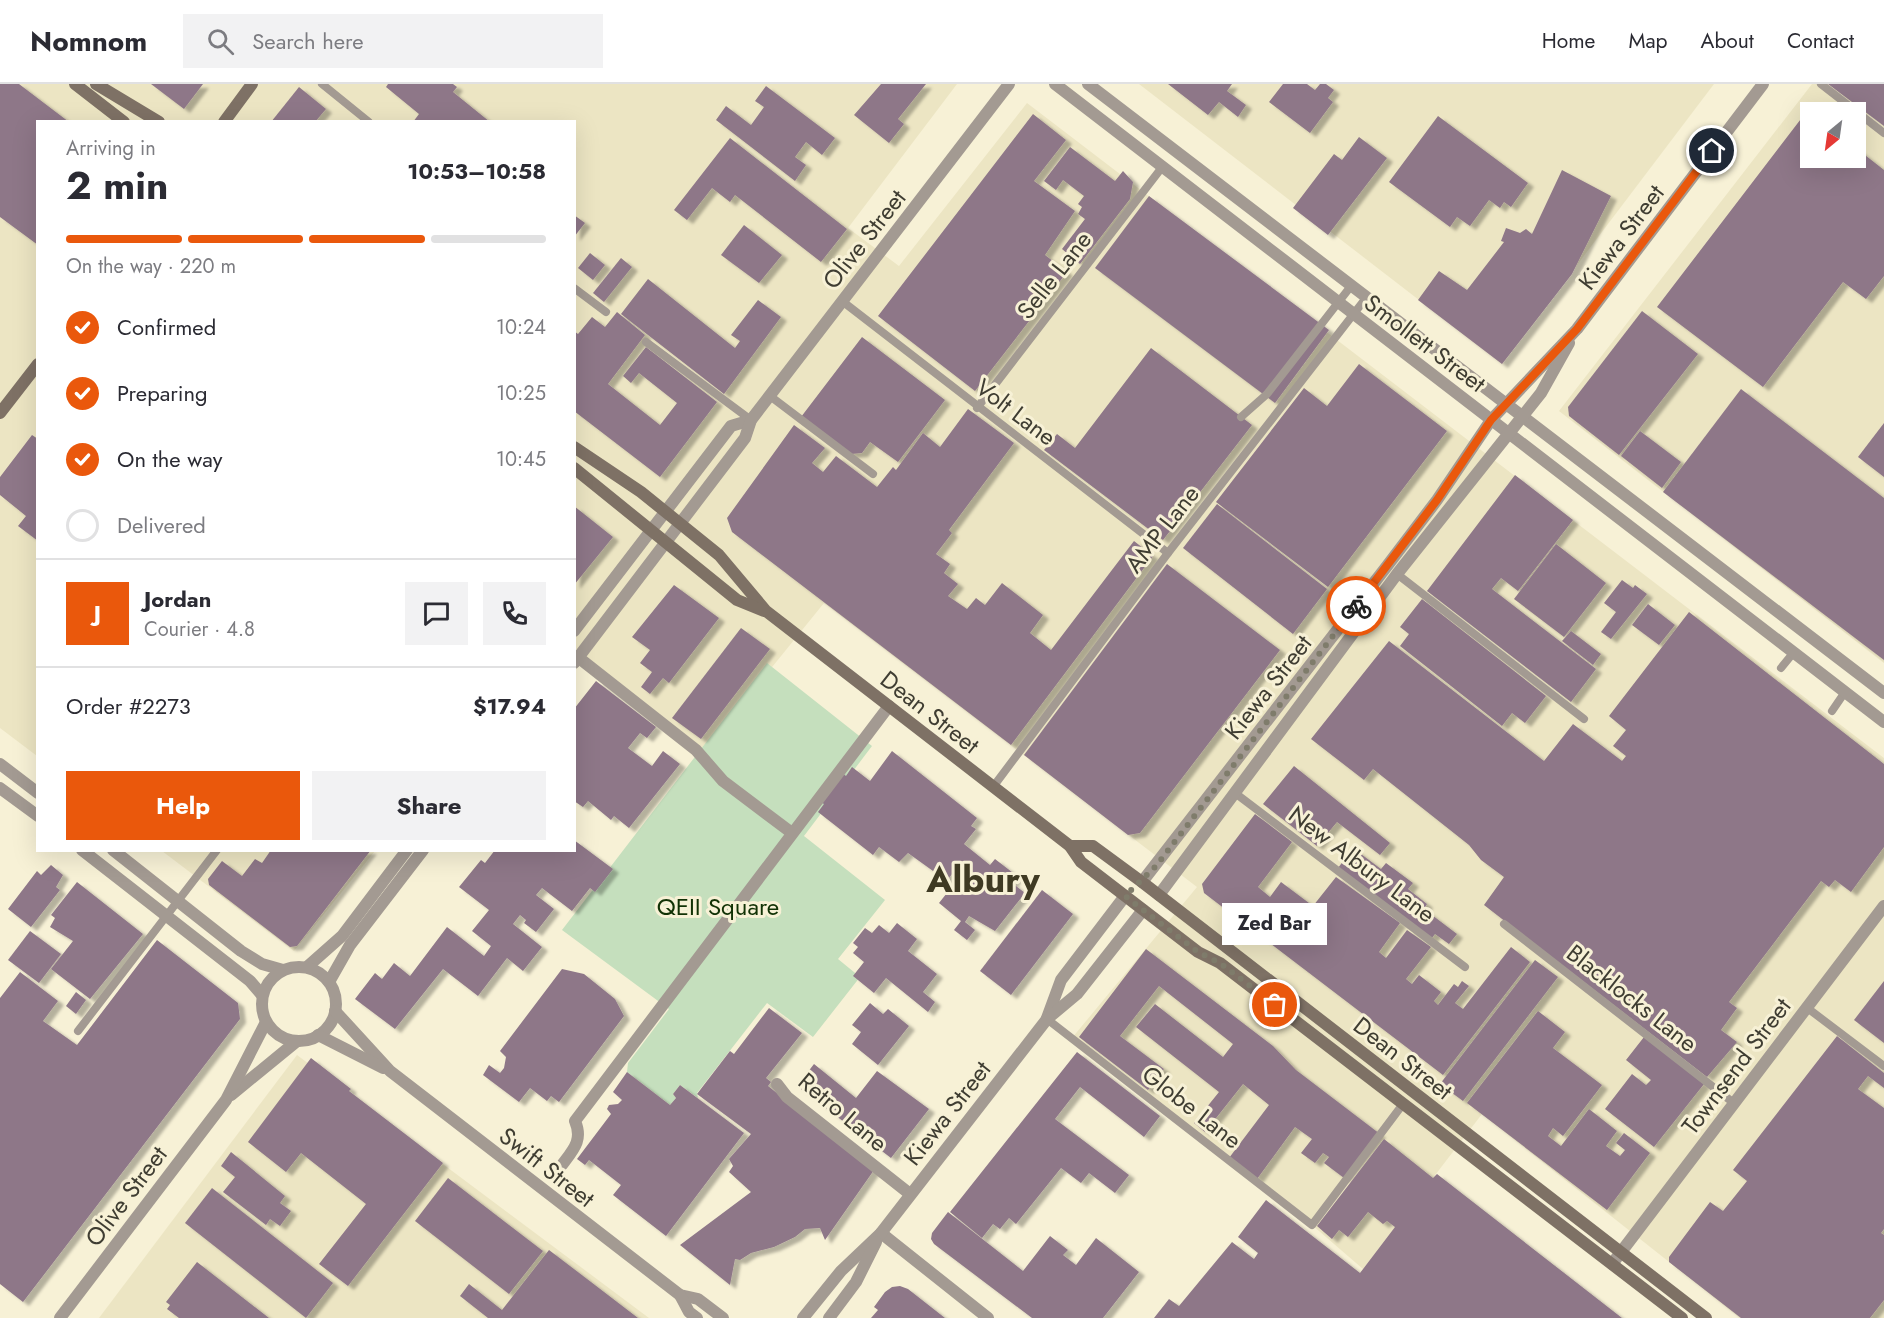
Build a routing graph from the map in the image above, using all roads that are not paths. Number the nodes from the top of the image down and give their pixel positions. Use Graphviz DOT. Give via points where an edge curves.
graph roads {
  1 [pos="75,84"];
  2 [pos="96,84"];
  3 [pos="252,84"];
  4 [pos="322,84"];
  5 [pos="1010,84"];
  6 [pos="1055,84"];
  7 [pos="1088,84"];
  8 [pos="1763,84"];
  9 [pos="1821,84"];
  10 [pos="121,120"];
  11 [pos="156,120"];
  12 [pos="225,120"];
  13 [pos="367,120"];
  14 [pos="1884,133"];
  15 [pos="1175,150"];
  16 [pos="1163,166"];
  17 [pos="1351,286"];
  18 [pos="576,290"];
  19 [pos="1366,298"];
  20 [pos="842,301"];
  21 [pos="1338,303"];
  22 [pos="606,312"];
  23 [pos="1354,315"];
  24 [pos="1577,329"];
  25 [pos="646,342"];
  26 [pos="36,367"];
  27 [pos="770,396"];
  28 [pos="1506,406"];
  29 [pos="977,408"];
  30 [pos="0,413"];
  31 [pos="1241,417"];
  32 [pos="1521,418"];
  33 [pos="751,420"];
  34 [pos="1491,420"];
  35 [pos="1509,434"];
  36 [pos="576,448"];
  37 [pos="576,470"];
  38 [pos="873,474"];
  39 [pos="664,512"];
  40 [pos="680,524"];
  41 [pos="650,530"];
  42 [pos="666,543"];
  43 [pos="1168,553"];
  44 [pos="1392,570"];
  45 [pos="766,611"];
  46 [pos="576,628"];
  47 [pos="1808,636"];
  48 [pos="1794,652"];
  49 [pos="577,660"];
  50 [pos="1781,668"];
  51 [pos="1859,675"];
  52 [pos="1845,692"];
  53 [pos="1884,693"];
  54 [pos="889,706"];
  55 [pos="1832,711"];
  56 [pos="1584,719"];
  57 [pos="1884,722"];
  58 [pos="0,764"];
  59 [pos="1220,783"];
  60 [pos="993,787"];
  61 [pos="0,788"];
  62 [pos="36,791"];
  63 [pos="1234,793"];
  64 [pos="36,815"];
  65 [pos="792,832"];
  66 [pos="1070,846"];
  67 [pos="85,852"];
  68 [pos="116,852"];
  69 [pos="215,852"];
  70 [pos="405,852"];
  71 [pos="421,852"];
  72 [pos="1142,882"];
  73 [pos="1159,895"];
  74 [pos="1125,896"];
  75 [pos="178,900"];
  76 [pos="1884,906"];
  77 [pos="1143,910"];
  78 [pos="166,916"];
  79 [pos="1504,924"];
  80 [pos="307,967"];
  81 [pos="1465,967"];
  82 [pos="283,970"];
  83 [pos="329,982"];
  84 [pos="262,995"];
  85 [pos="1806,1007"];
  86 [pos="336,1011"];
  87 [pos="1047,1020"];
  88 [pos="266,1022"];
  89 [pos="78,1030"];
  90 [pos="318,1035"];
  91 [pos="297,1041"];
  92 [pos="1884,1066"];
  93 [pos="390,1071"];
  94 [pos="777,1084"];
  95 [pos="226,1100"];
  96 [pos="1403,1104"];
  97 [pos="1735,1104"];
  98 [pos="562,1165"];
  99 [pos="910,1194"];
  100 [pos="880,1233"];
  101 [pos="1622,1253"];
  102 [pos="1612,1264"];
  103 [pos="680,1295"];
  104 [pos="1687,1315"];
  105 [pos="60,1318"];
  106 [pos="697,1318"];
  107 [pos="723,1318"];
  108 [pos="803,1318"];
  109 [pos="829,1318"];
  110 [pos="988,1318"];
  111 [pos="1706,1318"];
  1 -- 10 [label="main road"];
  2 -- 11 [label="main road"];
  3 -- 12 [label="main road"];
  4 -- 13 [label="lane"];
  5 -- 20 [label="street, Olive Street"];
  6 -- 16 [label="street, Smollett Street"];
  7 -- 15 [label="street, Smollett Street"];
  8 -- 24 [label="street, Kiewa Street"];
  9 -- 14 [label="lane"];
  15 -- 16 [label="street"];
  15 -- 17 [label="street, Smollett Street"];
  16 -- 21 [label="street, Smollett Street"];
  16 -- 29 [label="lane, Selle Lane"];
  17 -- 19 [label="street, Smollett Street"];
  17 -- 21 [label="lane"];
  18 -- 22 [label="lane"];
  19 -- 23 [label="lane, AMP Lane"];
  19 -- 28 [label="street, Smollett Street"];
  20 -- 27 [label="street, Olive Street"];
  20 -- 29 [label="lane, Volt Lane"];
  21 -- 23 [label="street, Smollett Street"];
  21 -- 31 [label="lane" via="1267,394"];
  23 -- 34 [label="street, Smollett Street"];
  23 -- 43 [label="lane, AMP Lane"];
  24 -- 28 [label="street, Kiewa Street" via="1523,383"];
  24 -- 32 [label="street, Kiewa Street" via="1541,393"];
  25 -- 33 [label="lane"];
  26 -- 30 [label="main road"];
  27 -- 33 [label="street, Olive Street"];
  27 -- 38 [label="lane"];
  28 -- 32 [label="street, Smollett Street"];
  28 -- 34 [label="street, Kiewa Street"];
  29 -- 43 [label="lane, Volt Lane"];
  32 -- 35 [label="street, Kiewa Street"];
  32 -- 47 [label="street, Smollett Street"];
  33 -- 39 [label="street, Olive Street" via="731,426"];
  33 -- 40 [label="street, Olive Street" via="745,438"];
  34 -- 35 [label="street, Smollett Street"];
  34 -- 44 [label="street, Kiewa Street"];
  35 -- 44 [label="street, Kiewa Street"];
  35 -- 48 [label="street, Smollett Street"];
  36 -- 39 [label="main road, Dean Street"];
  37 -- 41 [label="main road, Dean Street"];
  39 -- 40 [label="main road, Dean Street"];
  39 -- 41 [label="street, Olive Street"];
  40 -- 42 [label="street, Olive Street"];
  40 -- 45 [label="main road, Dean Street" via="719,555"];
  41 -- 42 [label="main road, Dean Street"];
  41 -- 46 [label="street, Olive Street"];
  42 -- 45 [label="main road, Dean Street" via="737,600"];
  42 -- 49 [label="street, Olive Street"];
  43 -- 60 [label="lane, AMP Lane"];
  44 -- 56 [label="lane"];
  44 -- 59 [label="street, Kiewa Street"];
  44 -- 63 [label="street, Kiewa Street"];
  45 -- 54 [label="main road, Dean Street"];
  47 -- 48 [label="street"];
  47 -- 51 [label="street, Smollett Street"];
  48 -- 50 [label="lane"];
  48 -- 52 [label="street, Smollett Street"];
  49 -- 65 [label="street" via="696,750 723,781"];
  51 -- 52 [label="street"];
  51 -- 53 [label="street, Smollett Street"];
  52 -- 55 [label="lane"];
  52 -- 57 [label="street, Smollett Street"];
  54 -- 60 [label="main road, Dean Street"];
  54 -- 65 [label="street"];
  58 -- 62 [label="street"];
  59 -- 63 [label="street"];
  59 -- 72 [label="street, Kiewa Street"];
  60 -- 66 [label="main road, Dean Street"];
  61 -- 64 [label="street"];
  63 -- 73 [label="street, Kiewa Street"];
  63 -- 81 [label="lane, New Albury Lane"];
  65 -- 98 [label="street" via="575,1120 580,1133 577,1145"];
  66 -- 72 [label="main road, Dean Street" via="1093,846"];
  66 -- 74 [label="main road, Dean Street" via="1081,862"];
  67 -- 78 [label="street"];
  68 -- 75 [label="street"];
  69 -- 75 [label="lane"];
  70 -- 80 [label="street" via="342,936"];
  71 -- 83 [label="street" via="350,945"];
  72 -- 73 [label="main road, Dean Street"];
  72 -- 74 [label="main road, Kiewa Street"];
  73 -- 77 [label="main road, Kiewa Street"];
  73 -- 101 [label="main road, Dean Street"];
  74 -- 77 [label="main road, Dean Street"];
  74 -- 87 [label="street, Kiewa Street" via="1061,980"];
  75 -- 78 [label="lane"];
  75 -- 82 [label="street" via="241,951 262,964"];
  76 -- 85 [label="street, Townsend Street"];
  77 -- 87 [label="street, Kiewa Street" via="1077,994"];
  77 -- 96 [label="main road, Dean Street" via="1198,952 1220,963"];
  78 -- 84 [label="street" via="250,981"];
  78 -- 89 [label="lane"];
  79 -- 97 [label="lane, Blacklocks Lane"];
  80 -- 82 [label="street"];
  80 -- 83 [label="street"];
  82 -- 84 [label="street" via="269,981"];
  83 -- 86 [label="street" via="336,997"];
  84 -- 88 [label="street"];
  85 -- 92 [label="lane"];
  85 -- 97 [label="street, Townsend Street"];
  86 -- 90 [label="street" via="332,1022"];
  86 -- 93 [label="street, Swift Street"];
  87 -- 96 [label="lane, Globe Lane" via="1312,1225"];
  87 -- 99 [label="street, Kiewa Street"];
  88 -- 91 [label="street" via="279,1035"];
  88 -- 95 [label="street, Olive Street"];
  90 -- 91 [label="street"];
  90 -- 93 [label="street, Swift Street"];
  91 -- 95 [label="street, Olive Street"];
  93 -- 103 [label="street, Swift Street"];
  94 -- 99 [label="street, Retro Lane" via="787,1097"];
  95 -- 105 [label="street, Olive Street"];
  96 -- 102 [label="main road, Dean Street"];
  97 -- 101 [label="street, Townsend Street"];
  99 -- 100 [label="street, Kiewa Street"];
  100 -- 108 [label="street, Kiewa Street" via="841,1271"];
  100 -- 109 [label="street, Kiewa Street" via="856,1282"];
  100 -- 110 [label="street"];
  101 -- 102 [label="street, Townsend Street"];
  101 -- 104 [label="main road, Dean Street"];
  102 -- 104 [label="main road, Dean Street"];
  103 -- 106 [label="street, Swift Street"];
  103 -- 107 [label="street, Swift Street" via="698,1299"];
  104 -- 111 [label="main road, Dean Street"];
}
